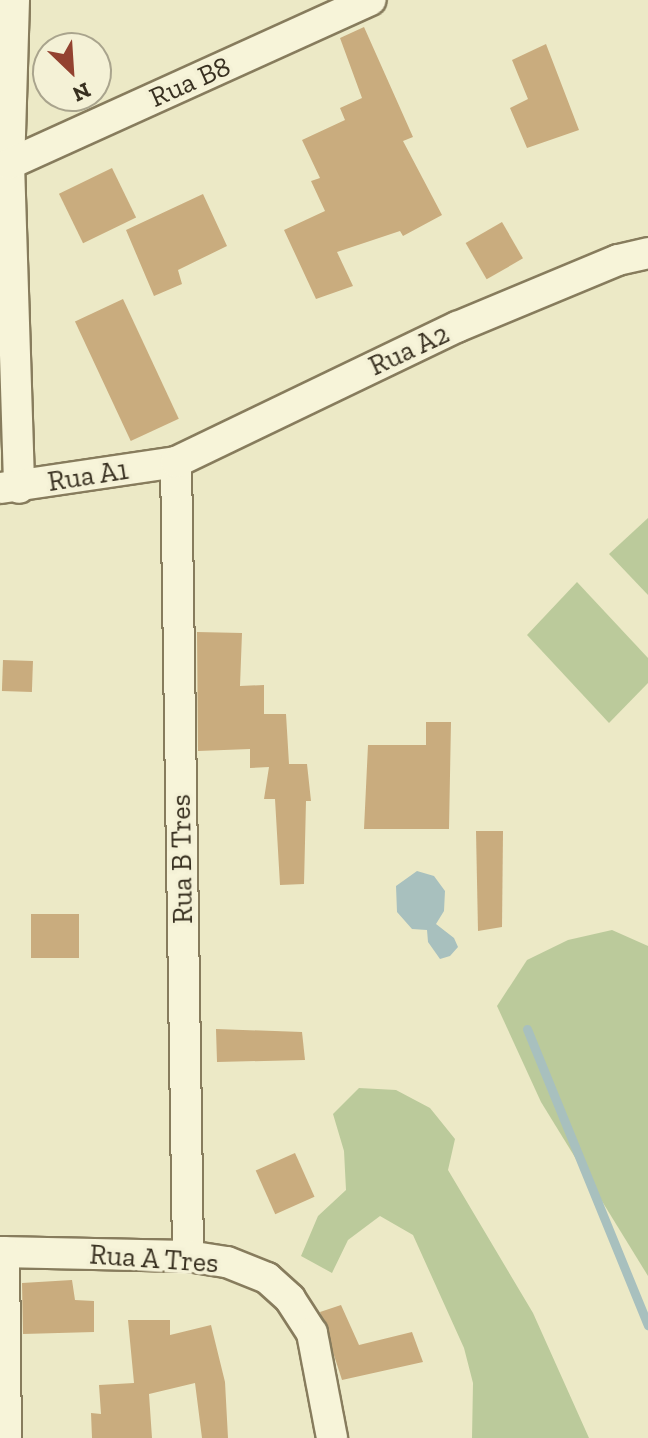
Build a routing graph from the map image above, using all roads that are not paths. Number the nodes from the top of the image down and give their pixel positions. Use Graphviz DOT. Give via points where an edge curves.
graph roads {
  1 [pos="14,0"];
  2 [pos="371,0"];
  3 [pos="9,164"];
  4 [pos="648,253"];
  5 [pos="176,462"];
  6 [pos="9,488"];
  7 [pos="2,1252"];
  8 [pos="188,1256"];
  9 [pos="6,1438"];
  10 [pos="332,1438"];
  1 -- 3 [label="street"];
  2 -- 3 [label="street, Rua B8"];
  3 -- 6 [label="street"];
  4 -- 5 [label="street, Rua A2" via="618,260 457,327"];
  5 -- 6 [label="street, Rua A1"];
  5 -- 8 [label="street, Rua B Tres"];
  7 -- 8 [label="street, Rua A Tres"];
  7 -- 9 [label="street"];
  8 -- 10 [label="street, Rua A Tres" via="227,1262 267,1278 290,1299 312,1333"];
}
